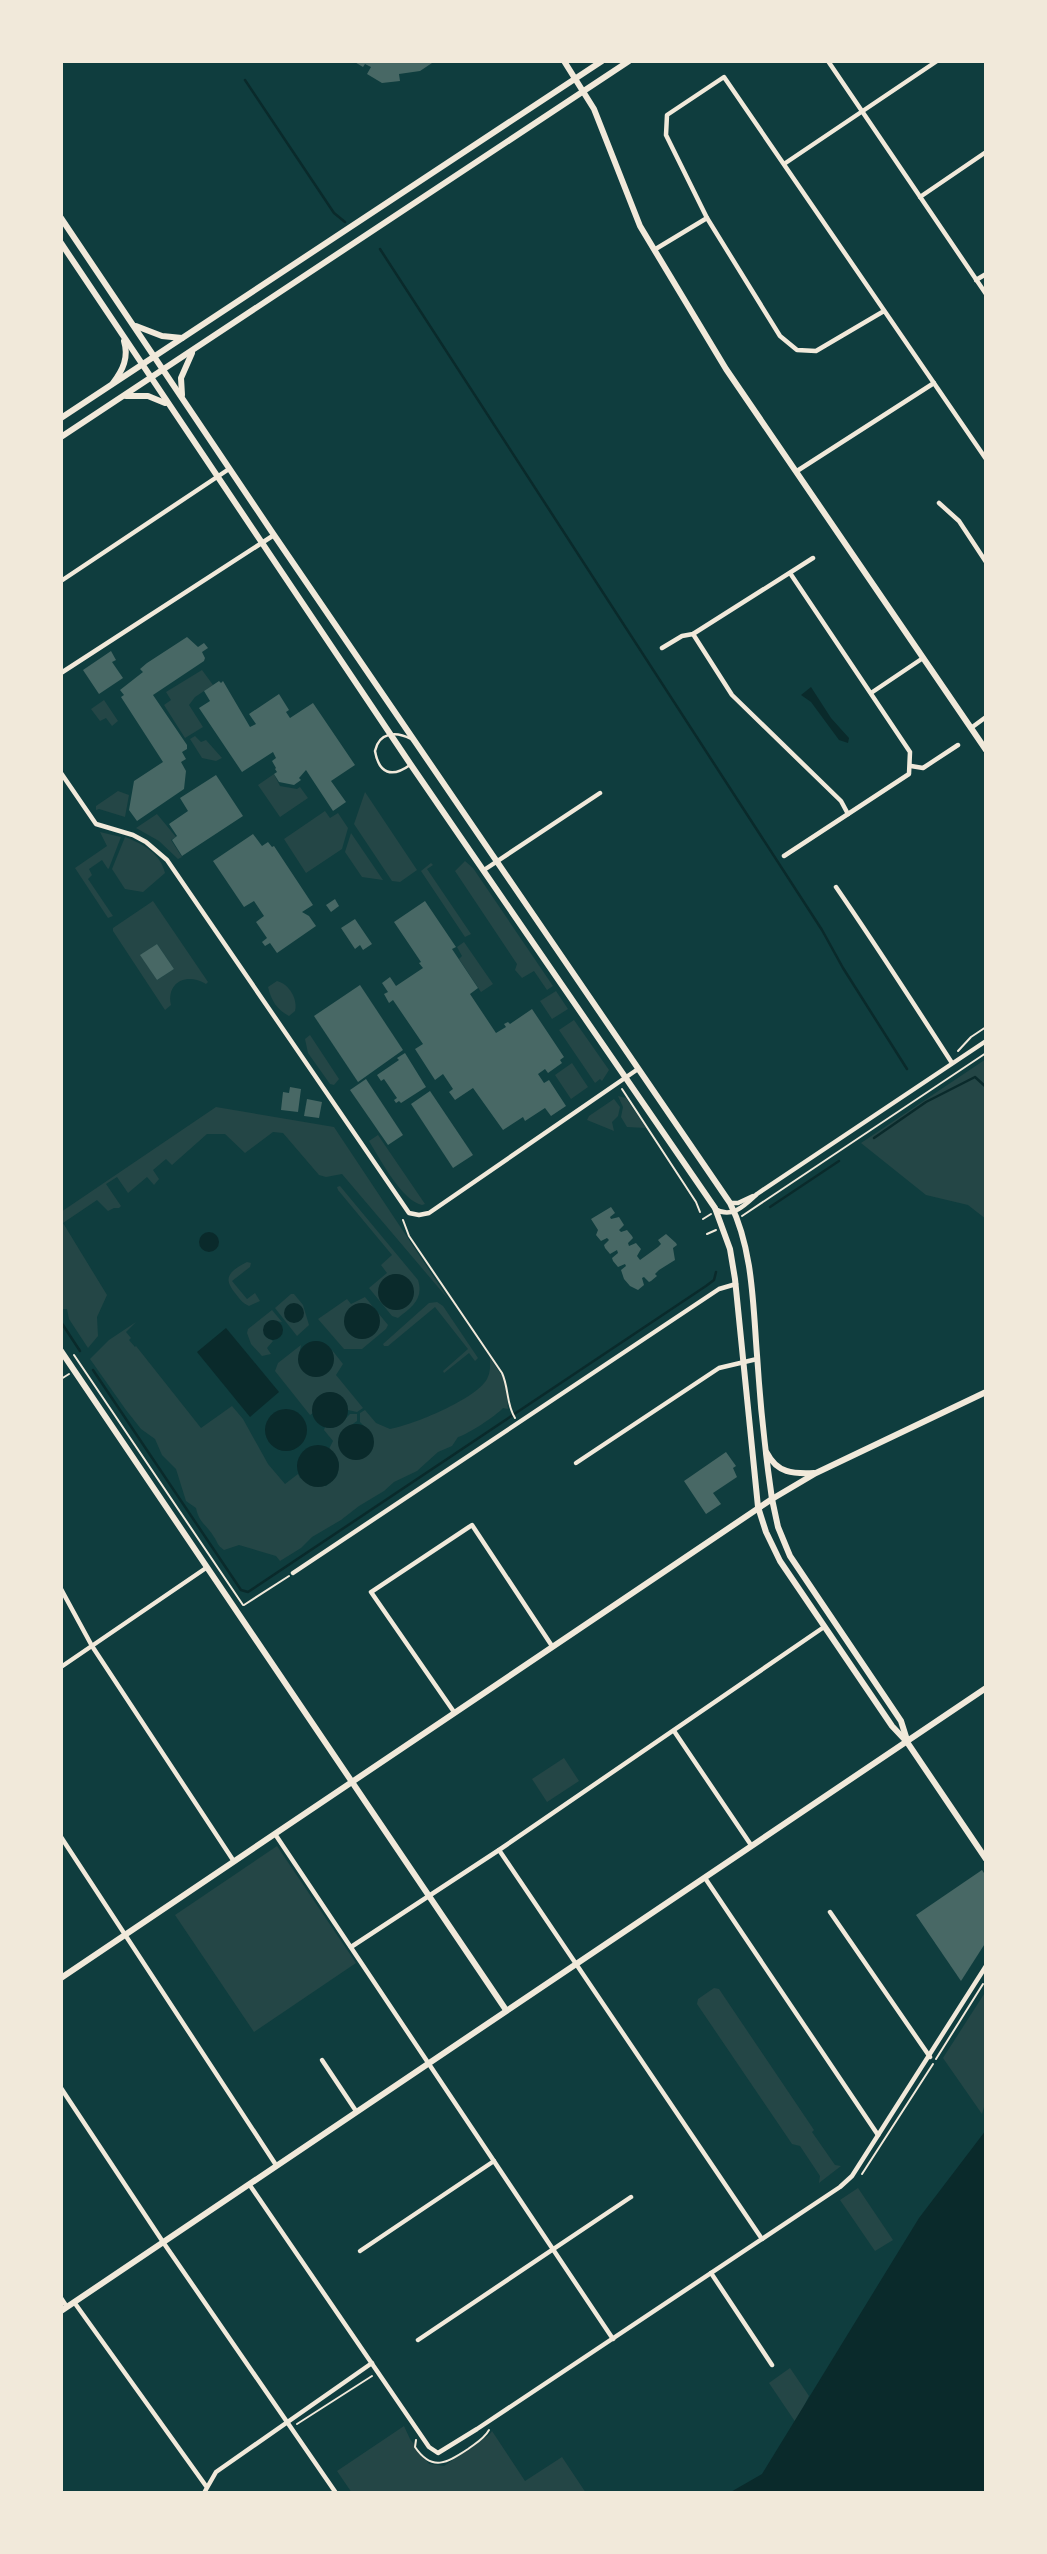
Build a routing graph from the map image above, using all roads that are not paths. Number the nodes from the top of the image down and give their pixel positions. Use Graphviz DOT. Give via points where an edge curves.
graph roads {
  1 [pos="564,61"];
  2 [pos="602,61"];
  3 [pos="629,61"];
  4 [pos="828,61"];
  5 [pos="937,61"];
  6 [pos="575,79"];
  7 [pos="583,93"];
  8 [pos="862,112"];
  9 [pos="986,152"];
  10 [pos="783,164"];
  11 [pos="920,197"];
  12 [pos="61,218"];
  13 [pos="707,218"];
  14 [pos="61,243"];
  15 [pos="653,250"];
  16 [pos="986,274"];
  17 [pos="976,280"];
  18 [pos="986,294"];
  19 [pos="884,311"];
  20 [pos="132,325"];
  21 [pos="121,333"];
  22 [pos="184,338"];
  23 [pos="193,351"];
  24 [pos="154,358"];
  25 [pos="143,365"];
  26 [pos="163,371"];
  27 [pos="152,378"];
  28 [pos="934,383"];
  29 [pos="109,387"];
  30 [pos="124,396"];
  31 [pos="183,400"];
  32 [pos="170,406"];
  33 [pos="61,418"];
  34 [pos="61,437"];
  35 [pos="986,459"];
  36 [pos="229,469"];
  37 [pos="797,471"];
  38 [pos="218,477"];
  39 [pos="939,503"];
  40 [pos="274,535"];
  41 [pos="262,543"];
  42 [pos="813,558"];
  43 [pos="986,562"];
  44 [pos="790,573"];
  45 [pos="61,581"];
  46 [pos="693,634"];
  47 [pos="662,648"];
  48 [pos="924,658"];
  49 [pos="61,673"];
  50 [pos="871,693"];
  51 [pos="986,717"];
  52 [pos="971,727"];
  53 [pos="390,733"];
  54 [pos="414,740"];
  55 [pos="958,746"];
  56 [pos="986,750"];
  57 [pos="411,765"];
  58 [pos="911,766"];
  59 [pos="61,773"];
  60 [pos="600,793"];
  61 [pos="848,814"];
  62 [pos="784,856"];
  63 [pos="497,862"];
  64 [pos="484,870"];
  65 [pos="836,887"];
  66 [pos="986,1041"];
  67 [pos="952,1063"];
  68 [pos="639,1069"];
  69 [pos="626,1078"];
  70 [pos="757,1195"];
  71 [pos="730,1203"];
  72 [pos="715,1208"];
  73 [pos="735,1216"];
  74 [pos="736,1283"];
  75 [pos="61,1351"];
  76 [pos="757,1359"];
  77 [pos="742,1361"];
  78 [pos="70,1365"];
  79 [pos="61,1371"];
  80 [pos="986,1392"];
  81 [pos="764,1447"];
  82 [pos="576,1462"];
  83 [pos="816,1473"];
  84 [pos="772,1499"];
  85 [pos="758,1507"];
  86 [pos="206,1568"];
  87 [pos="293,1573"];
  88 [pos="61,1589"];
  89 [pos="824,1627"];
  90 [pos="92,1646"];
  91 [pos="552,1646"];
  92 [pos="61,1667"];
  93 [pos="986,1688"];
  94 [pos="454,1712"];
  95 [pos="674,1731"];
  96 [pos="907,1742"];
  97 [pos="350,1782"];
  98 [pos="275,1834"];
  99 [pos="61,1838"];
  100 [pos="751,1845"];
  101 [pos="499,1850"];
  102 [pos="986,1859"];
  103 [pos="233,1860"];
  104 [pos="704,1876"];
  105 [pos="429,1897"];
  106 [pos="830,1912"];
  107 [pos="126,1934"];
  108 [pos="351,1947"];
  109 [pos="575,1963"];
  110 [pos="986,1966"];
  111 [pos="61,1978"];
  112 [pos="506,2010"];
  113 [pos="930,2057"];
  114 [pos="322,2060"];
  115 [pos="428,2062"];
  116 [pos="61,2088"];
  117 [pos="356,2111"];
  118 [pos="878,2135"];
  119 [pos="494,2161"];
  120 [pos="276,2165"];
  121 [pos="249,2184"];
  122 [pos="631,2197"];
  123 [pos="762,2239"];
  124 [pos="163,2242"];
  125 [pos="552,2248"];
  126 [pos="360,2251"];
  127 [pos="712,2273"];
  128 [pos="61,2298"];
  129 [pos="67,2307"];
  130 [pos="613,2339"];
  131 [pos="418,2340"];
  132 [pos="372,2363"];
  133 [pos="772,2365"];
  134 [pos="288,2420"];
  135 [pos="206,2486"];
  136 [pos="204,2493"];
  137 [pos="336,2493"];
  1 -- 6 [label="main road"];
  2 -- 6 [label="main road"];
  3 -- 7 [label="main road"];
  4 -- 8 [label="street"];
  5 -- 8 [label="street"];
  6 -- 7 [label="main road"];
  6 -- 22 [label="main road"];
  7 -- 15 [label="main road" via="594,109"];
  7 -- 23 [label="main road"];
  8 -- 10 [label="street"];
  8 -- 11 [label="street"];
  9 -- 11 [label="street"];
  10 -- 13 [label="street" via="724,77 667,115 666,135"];
  10 -- 19 [label="street"];
  11 -- 17 [label="street"];
  12 -- 20 [label="main road"];
  13 -- 15 [label="street"];
  13 -- 19 [label="street" via="780,336 797,350 816,351"];
  14 -- 21 [label="main road"];
  15 -- 37 [label="main road" via="726,369"];
  16 -- 17 [label="street"];
  17 -- 18 [label="street"];
  19 -- 28 [label="street"];
  20 -- 22 [label="main road"];
  20 -- 24 [label="main road"];
  21 -- 25 [label="main road"];
  21 -- 29 [label="main road" via="126,356"];
  22 -- 24 [label="main road"];
  23 -- 26 [label="main road"];
  23 -- 31 [label="main road" via="181,379"];
  24 -- 25 [label="main road"];
  24 -- 26 [label="main road"];
  25 -- 27 [label="main road"];
  25 -- 29 [label="main road"];
  26 -- 27 [label="main road"];
  26 -- 31 [label="main road"];
  27 -- 30 [label="main road"];
  27 -- 32 [label="main road"];
  28 -- 35 [label="street"];
  28 -- 37 [label="street"];
  29 -- 33 [label="main road"];
  30 -- 32 [label="main road" via="159,398"];
  30 -- 34 [label="main road"];
  31 -- 36 [label="main road"];
  32 -- 38 [label="main road"];
  36 -- 38 [label="street"];
  36 -- 40 [label="main road"];
  37 -- 48 [label="main road"];
  38 -- 41 [label="main road"];
  38 -- 45 [label="street"];
  39 -- 43 [label="street" via="959,521"];
  40 -- 41 [label="street"];
  40 -- 54 [label="main road"];
  41 -- 49 [label="street"];
  41 -- 53 [label="main road"];
  42 -- 44 [label="street"];
  44 -- 46 [label="street"];
  44 -- 50 [label="street"];
  46 -- 47 [label="street"];
  46 -- 61 [label="street" via="732,695 841,801"];
  48 -- 50 [label="street"];
  48 -- 52 [label="main road"];
  50 -- 58 [label="street" via="910,752"];
  51 -- 52 [label="street"];
  52 -- 56 [label="main road"];
  53 -- 54 [label="lane"];
  53 -- 57 [label="main road"];
  53 -- 57 [label="lane" via="374,751 384,771 396,774"];
  54 -- 63 [label="main road"];
  55 -- 58 [label="street" via="923,768"];
  57 -- 64 [label="main road"];
  58 -- 61 [label="street" via="909,774"];
  59 -- 69 [label="street" via="96,824 133,835 167,860 409,1213 429,1213"];
  60 -- 63 [label="street"];
  61 -- 62 [label="street"];
  63 -- 64 [label="street"];
  63 -- 68 [label="main road"];
  64 -- 69 [label="main road"];
  65 -- 67 [label="street"];
  66 -- 67 [label="street"];
  67 -- 70 [label="street"];
  68 -- 69 [label="street"];
  68 -- 71 [label="main road"];
  69 -- 72 [label="main road"];
  70 -- 71 [label="street"];
  70 -- 73 [label="street"];
  71 -- 73 [label="main road"];
  72 -- 73 [label="street"];
  72 -- 74 [label="main road"];
  73 -- 76 [label="main road" via="751,1289"];
  74 -- 77 [label="main road"];
  74 -- 87 [label="street" via="719,1289"];
  75 -- 78 [label="main road"];
  76 -- 77 [label="street"];
  76 -- 81 [label="main road"];
  77 -- 82 [label="street" via="719,1368"];
  77 -- 85 [label="main road"];
  78 -- 79 [label="main road"];
  78 -- 86 [label="main road"];
  80 -- 83 [label="main road"];
  81 -- 83 [label="main road" via="772,1463 784,1471"];
  81 -- 84 [label="main road"];
  83 -- 84 [label="main road"];
  84 -- 85 [label="main road"];
  84 -- 96 [label="main road" via="790,1556 901,1721"];
  85 -- 89 [label="main road" via="780,1561"];
  85 -- 91 [label="main road"];
  86 -- 90 [label="street"];
  86 -- 97 [label="main road"];
  88 -- 90 [label="street"];
  89 -- 95 [label="street"];
  89 -- 96 [label="main road"];
  90 -- 92 [label="street"];
  90 -- 103 [label="street"];
  91 -- 94 [label="main road"];
  91 -- 94 [label="street" via="472,1525 370,1592"];
  93 -- 96 [label="main road"];
  94 -- 97 [label="main road"];
  95 -- 100 [label="street"];
  95 -- 101 [label="street"];
  96 -- 100 [label="main road"];
  96 -- 102 [label="main road"];
  97 -- 98 [label="main road"];
  97 -- 105 [label="main road"];
  98 -- 103 [label="main road"];
  98 -- 108 [label="street"];
  99 -- 107 [label="street"];
  100 -- 104 [label="main road"];
  101 -- 105 [label="street"];
  101 -- 109 [label="street"];
  103 -- 107 [label="main road"];
  104 -- 109 [label="main road"];
  104 -- 118 [label="street"];
  105 -- 108 [label="street"];
  105 -- 112 [label="main road"];
  106 -- 113 [label="street"];
  107 -- 111 [label="main road"];
  107 -- 120 [label="street"];
  108 -- 115 [label="street"];
  109 -- 112 [label="main road"];
  109 -- 123 [label="street"];
  110 -- 113 [label="street"];
  112 -- 115 [label="main road"];
  113 -- 118 [label="street"];
  114 -- 117 [label="street"];
  115 -- 117 [label="main road"];
  115 -- 119 [label="street"];
  116 -- 124 [label="street"];
  117 -- 120 [label="main road"];
  118 -- 123 [label="street" via="852,2176"];
  119 -- 125 [label="street"];
  119 -- 126 [label="street"];
  120 -- 121 [label="main road"];
  121 -- 124 [label="main road"];
  121 -- 132 [label="street"];
  122 -- 125 [label="street"];
  123 -- 127 [label="street"];
  124 -- 129 [label="main road"];
  124 -- 134 [label="street"];
  125 -- 130 [label="street"];
  125 -- 131 [label="street"];
  127 -- 130 [label="street"];
  127 -- 133 [label="street"];
  128 -- 129 [label="street"];
  129 -- 135 [label="street"];
  130 -- 132 [label="street" via="438,2453 429,2447"];
  132 -- 134 [label="street"];
  134 -- 135 [label="street" via="216,2472"];
  134 -- 137 [label="street"];
  135 -- 136 [label="street"];
}
